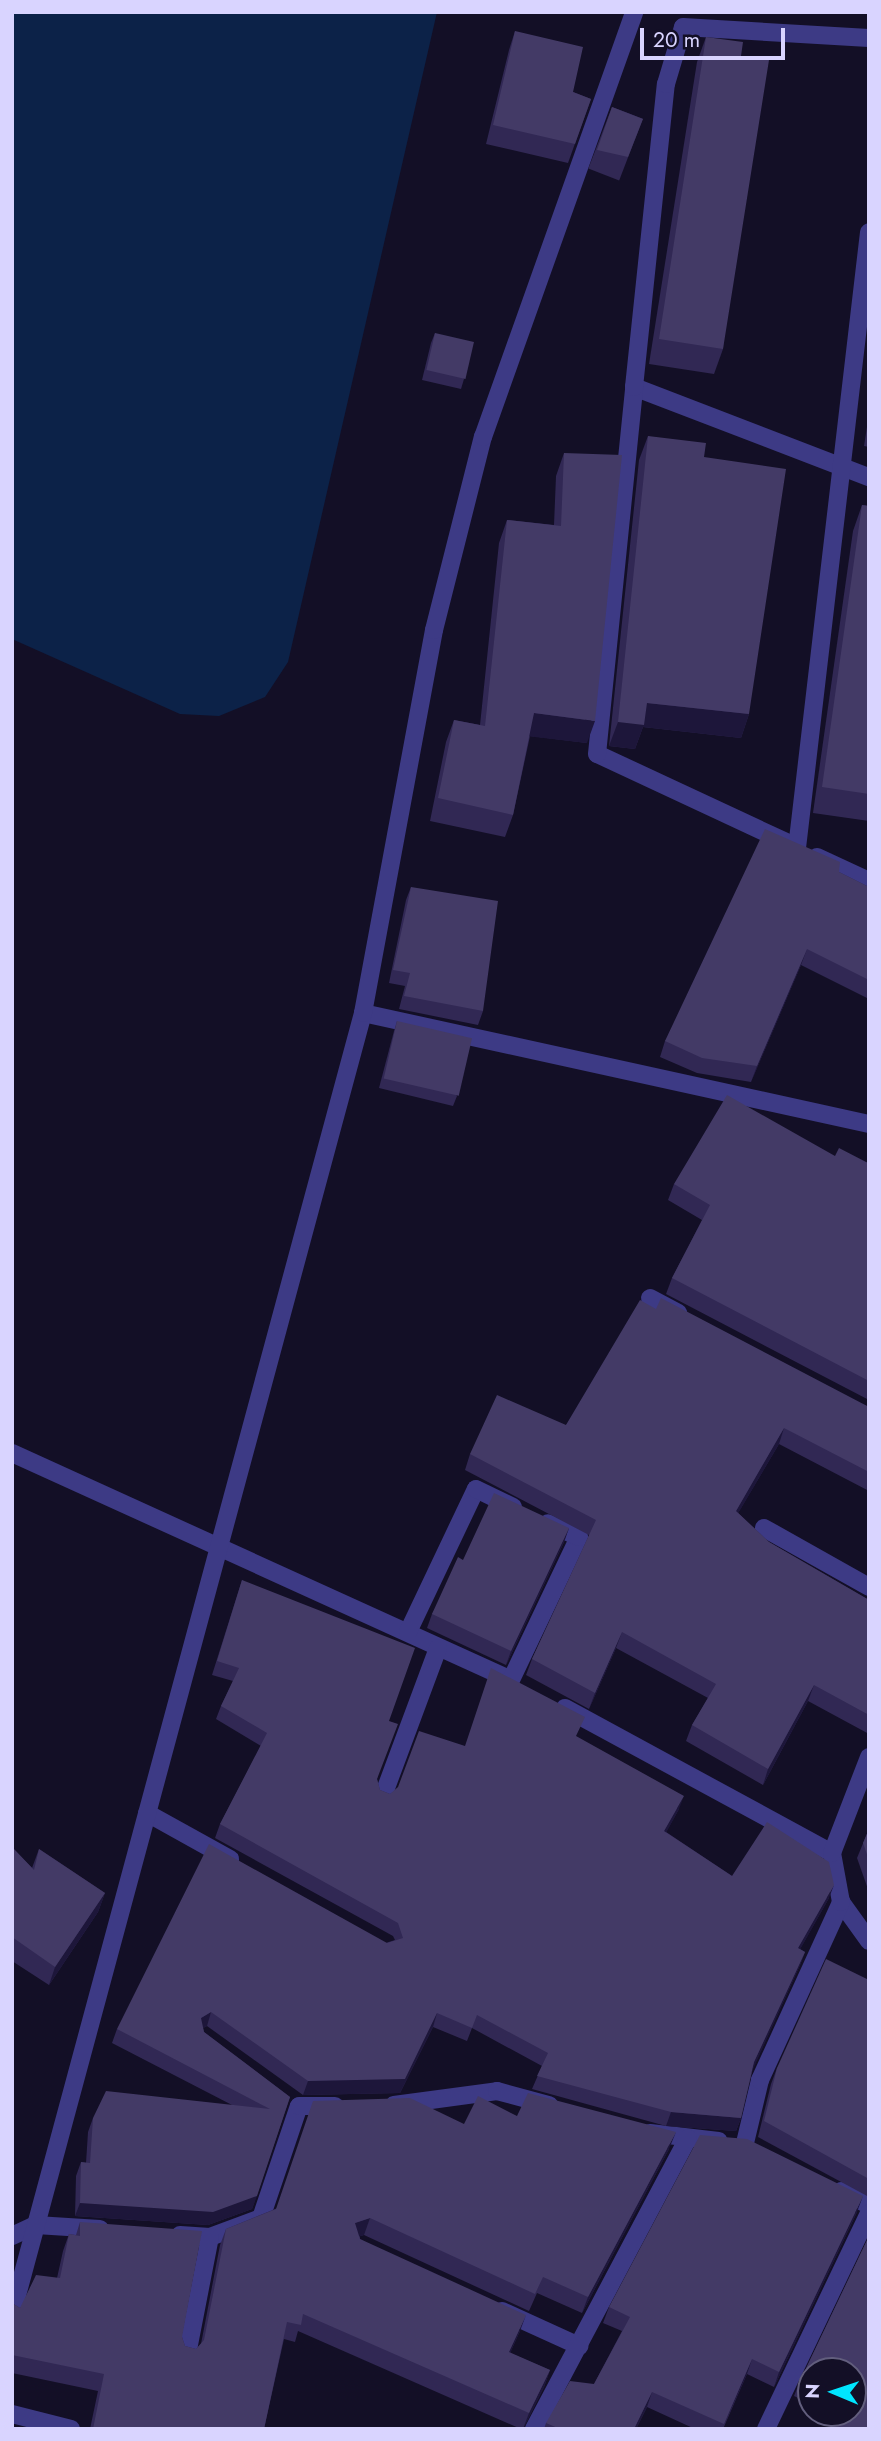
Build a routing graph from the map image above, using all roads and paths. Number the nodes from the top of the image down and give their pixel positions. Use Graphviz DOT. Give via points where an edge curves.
graph roads {
  1 [pos="634,12"];
  2 [pos="869,38"];
  3 [pos="869,232"];
  4 [pos="634,387"];
  5 [pos="837,466"];
  6 [pos="869,477"];
  7 [pos="797,848"];
  8 [pos="869,881"];
  9 [pos="363,1013"];
  10 [pos="869,1124"];
  11 [pos="650,1298"];
  12 [pos="699,1324"];
  13 [pos="12,1453"];
  14 [pos="764,1528"];
  15 [pos="220,1545"];
  16 [pos="869,1587"];
  17 [pos="408,1632"];
  18 [pos="438,1648"];
  19 [pos="511,1680"];
  20 [pos="869,1756"];
  21 [pos="383,1796"];
  22 [pos="147,1813"];
  23 [pos="832,1853"];
  24 [pos="243,1866"];
  25 [pos="841,1902"];
  26 [pos="869,1941"];
  27 [pos="278,2091"];
  28 [pos="299,2106"];
  29 [pos="574,2112"];
  30 [pos="625,2126"];
  31 [pos="688,2138"];
  32 [pos="819,2180"];
  33 [pos="869,2205"];
  34 [pos="869,2213"];
  35 [pos="36,2225"];
  36 [pos="116,2231"];
  37 [pos="156,2233"];
  38 [pos="12,2236"];
  39 [pos="210,2237"];
  40 [pos="481,2301"];
  41 [pos="12,2314"];
  42 [pos="579,2346"];
  43 [pos="187,2355"];
  44 [pos="12,2414"];
  45 [pos="71,2429"];
  46 [pos="534,2429"];
  47 [pos="766,2429"];
  1 -- 9 [label="street" via="483,438 434,630"];
  2 -- 4 [label="street" via="683,27 666,84"];
  3 -- 5 [label="street"];
  4 -- 5 [label="street"];
  4 -- 7 [label="street" via="597,754"];
  5 -- 6 [label="street"];
  5 -- 7 [label="street"];
  7 -- 8 [label="street"];
  9 -- 10 [label="street"];
  9 -- 15 [label="street"];
  11 -- 12 [label="street"];
  13 -- 15 [label="street"];
  14 -- 16 [label="street"];
  15 -- 17 [label="street"];
  15 -- 22 [label="street"];
  17 -- 18 [label="street"];
  17 -- 19 [label="street" via="476,1489 579,1537"];
  18 -- 19 [label="street"];
  18 -- 21 [label="street"];
  19 -- 23 [label="street"];
  20 -- 23 [label="street"];
  22 -- 24 [label="street"];
  22 -- 35 [label="street"];
  23 -- 25 [label="street"];
  25 -- 26 [label="street"];
  25 -- 31 [label="street" via="760,2080 752,2146"];
  27 -- 28 [label="street"];
  28 -- 29 [label="street" via="368,2106 497,2091"];
  28 -- 39 [label="street" via="261,2218"];
  30 -- 31 [label="street"];
  31 -- 42 [label="street"];
  32 -- 33 [label="street"];
  34 -- 47 [label="street"];
  35 -- 36 [label="street"];
  35 -- 38 [label="street"];
  35 -- 41 [label="street"];
  37 -- 39 [label="street"];
  39 -- 43 [label="street"];
  40 -- 42 [label="street"];
  42 -- 46 [label="street"];
  44 -- 45 [label="street"];
}
